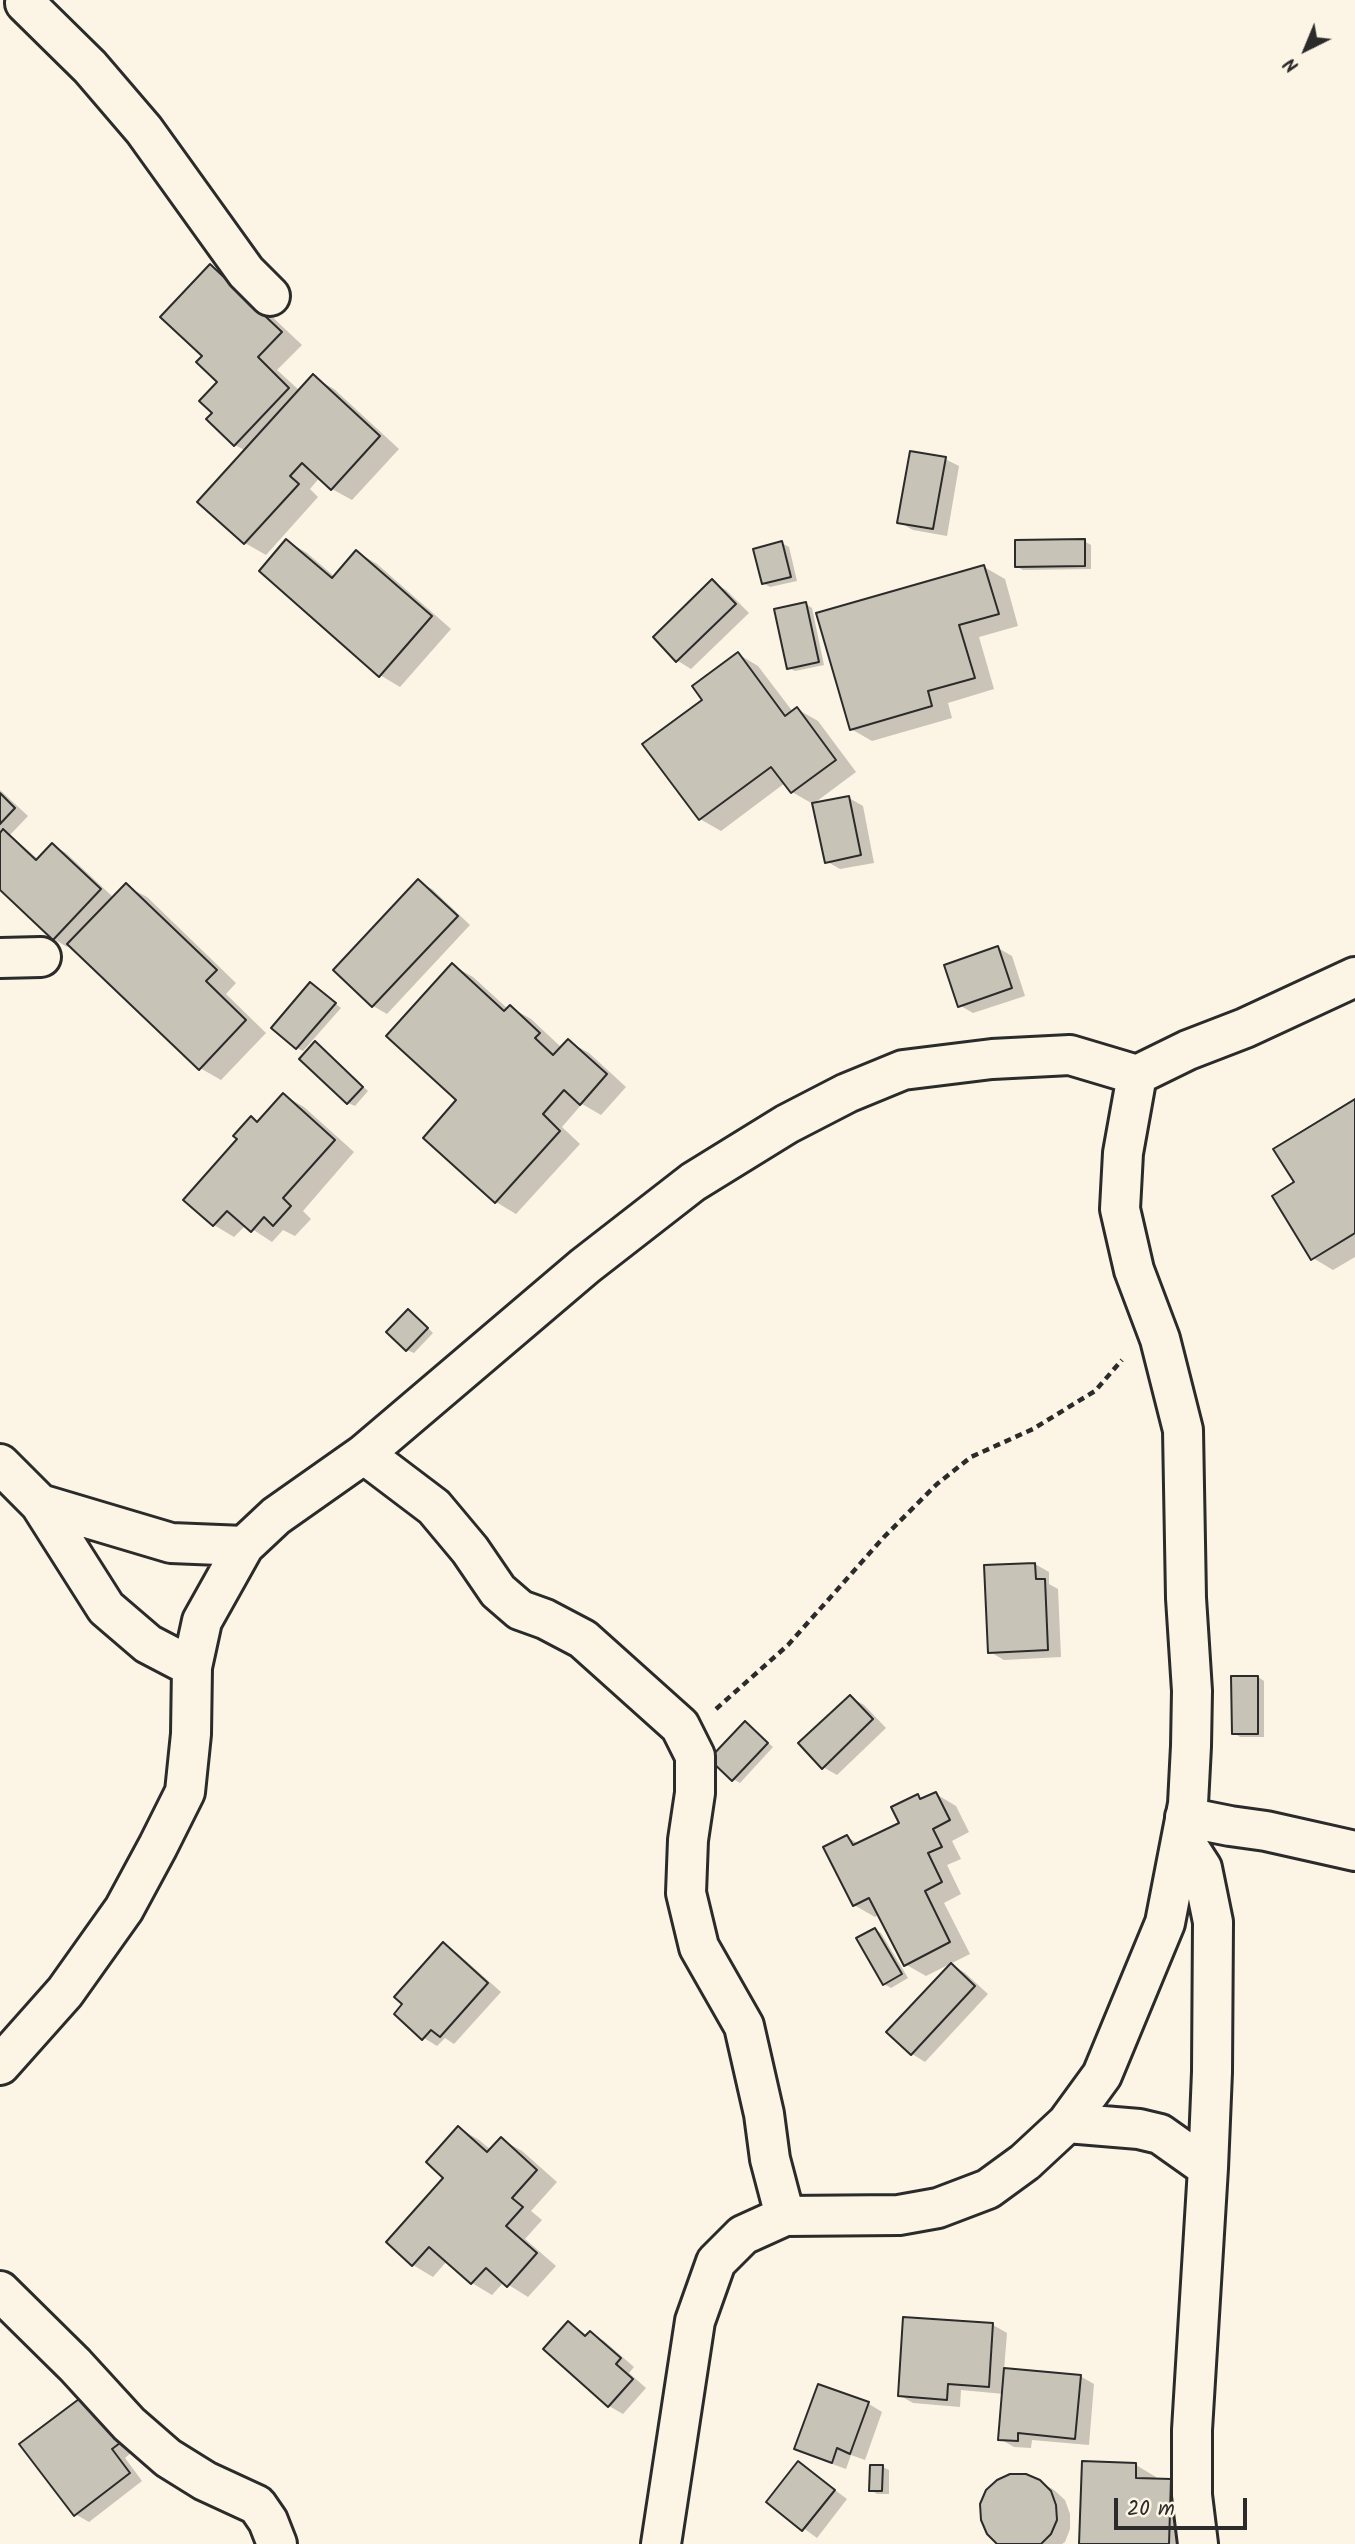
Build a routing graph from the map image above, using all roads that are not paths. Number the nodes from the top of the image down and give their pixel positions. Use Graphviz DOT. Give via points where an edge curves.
graph roads {
  1 [pos="18,9"];
  2 [pos="271,296"];
  3 [pos="41,957"];
  4 [pos="0,958"];
  5 [pos="1355,977"];
  6 [pos="1137,1075"];
  7 [pos="364,1454"];
  8 [pos="0,1464"];
  9 [pos="40,1504"];
  10 [pos="244,1546"];
  11 [pos="192,1667"];
  12 [pos="1184,1827"];
  13 [pos="1355,1851"];
  14 [pos="0,2065"];
  15 [pos="1067,2123"];
  16 [pos="1208,2168"];
  17 [pos="785,2216"];
  18 [pos="0,2291"];
  19 [pos="277,2544"];
  20 [pos="661,2544"];
  21 [pos="1198,2544"];
  1 -- 2 [label="street" via="90,67 144,130 246,272"];
  3 -- 4 [label="street"];
  5 -- 6 [label="street"];
  6 -- 7 [label="street" via="1070,1055 992,1059 903,1070 847,1093 694,1182 585,1266"];
  6 -- 12 [label="street" via="1123,1153 1120,1209 1183,1430 1192,1691"];
  7 -- 10 [label="street" via="276,1516"];
  7 -- 17 [label="street" via="434,1507 498,1591 520,1610 583,1639 680,1726 695,1756 686,1893 699,1947 744,2026"];
  8 -- 9 [label="street"];
  9 -- 10 [label="street" via="171,1543"];
  9 -- 11 [label="street" via="106,1608 148,1644"];
  10 -- 11 [label="street" via="202,1621"];
  11 -- 14 [label="street" via="186,1791 124,1909 65,1992"];
  12 -- 13 [label="street" via="1266,1831"];
  12 -- 15 [label="street" via="1165,1923 1148,1968 1102,2075"];
  12 -- 16 [label="street" via="1202,1868 1213,1922"];
  15 -- 16 [label="street" via="1160,2134"];
  15 -- 17 [label="street" via="988,2189 938,2208 900,2215"];
  16 -- 21 [label="street" via="1192,2430"];
  17 -- 20 [label="street" via="743,2235 716,2262 695,2321"];
  18 -- 19 [label="street" via="168,2458 257,2505"];
}
